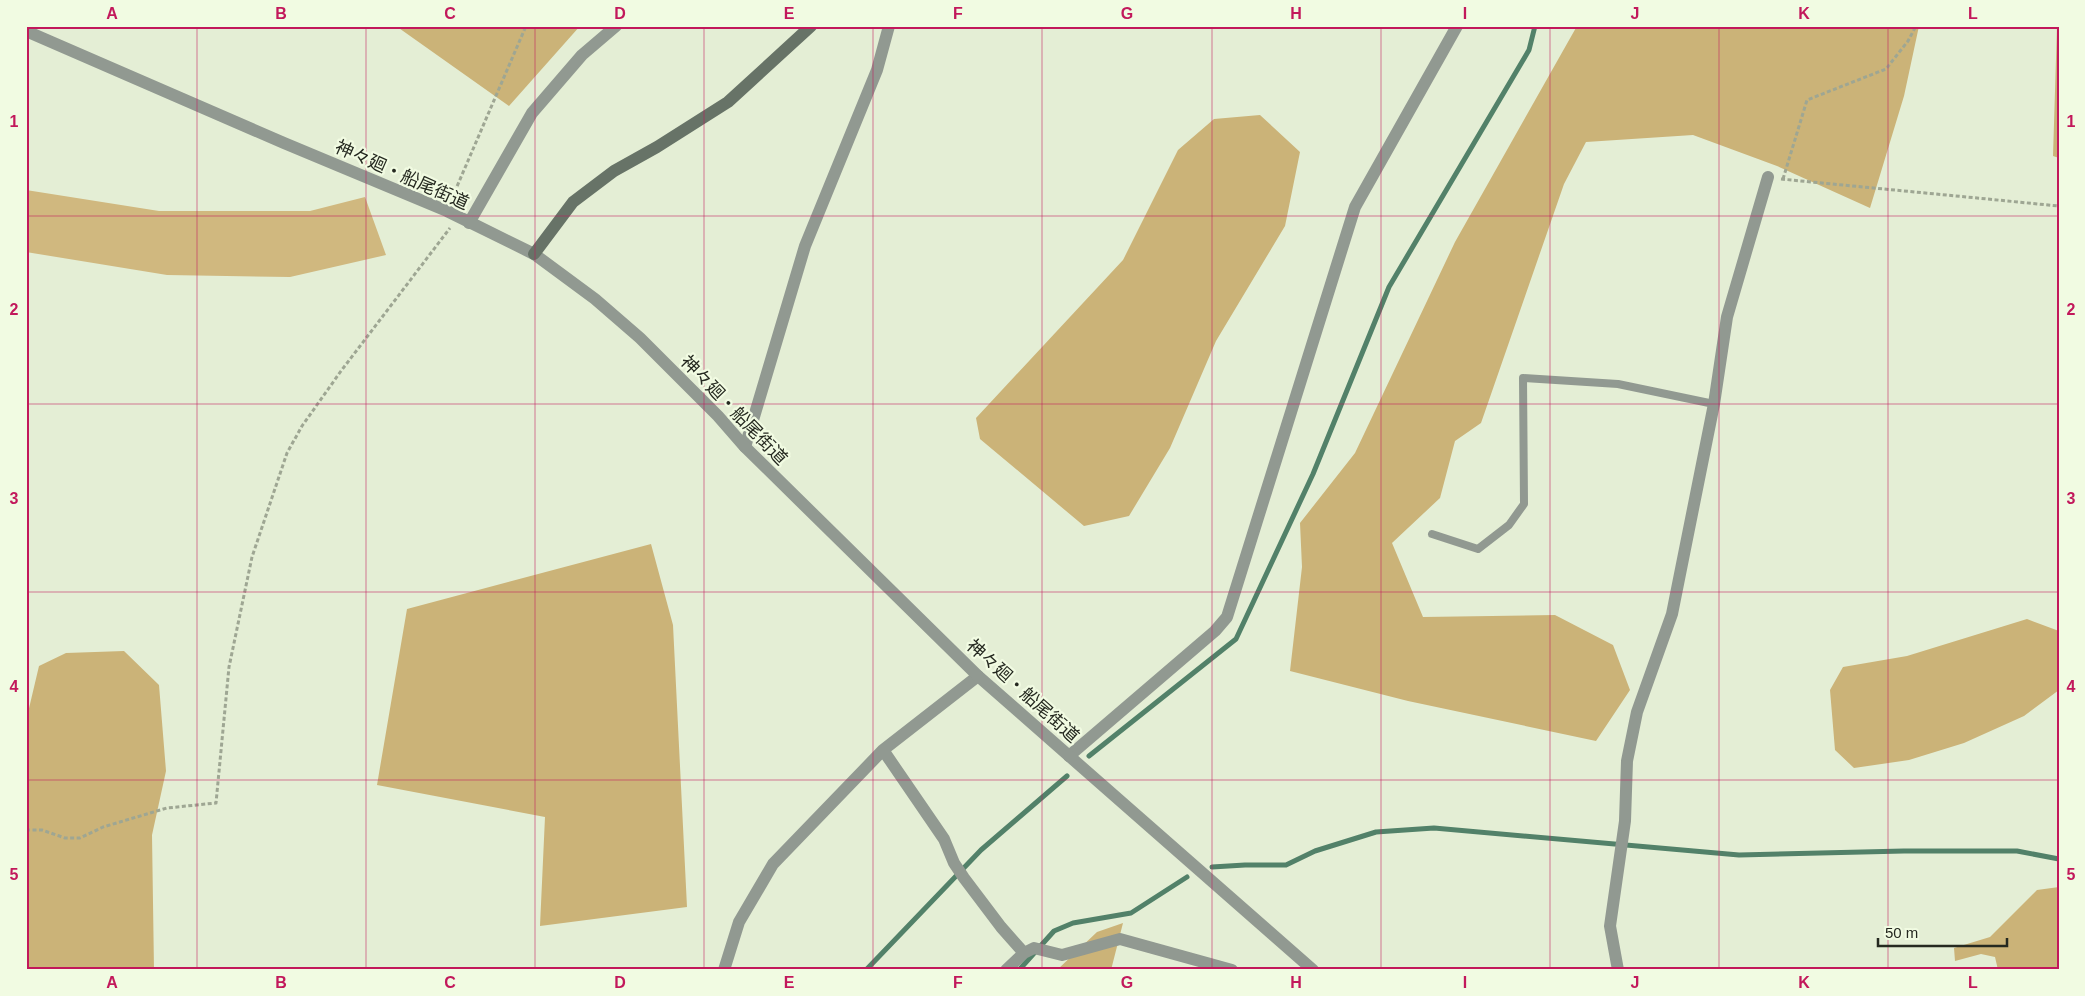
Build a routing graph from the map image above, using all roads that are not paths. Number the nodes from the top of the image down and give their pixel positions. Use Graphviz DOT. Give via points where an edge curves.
graph roads {
  1 [pos="616,26"];
  2 [pos="811,26"];
  3 [pos="889,26"];
  4 [pos="1457,26"];
  5 [pos="26,31"];
  6 [pos="1768,177"];
  7 [pos="468,223"];
  8 [pos="534,254"];
  9 [pos="1714,404"];
  10 [pos="745,447"];
  11 [pos="1432,534"];
  12 [pos="978,676"];
  13 [pos="884,750"];
  14 [pos="1070,757"];
  15 [pos="1029,950"];
  16 [pos="724,970"];
  17 [pos="1006,970"];
  18 [pos="1232,970"];
  19 [pos="1313,970"];
  20 [pos="1618,970"];
  1 -- 7 [label="street" via="582,55 532,113"];
  2 -- 8 [label="main road" via="728,102 614,171 573,202"];
  3 -- 10 [label="street" via="876,70 805,246"];
  4 -- 14 [label="street" via="1355,207 1227,617"];
  5 -- 7 [label="street, 神々廻・船尾街道"];
  6 -- 9 [label="street" via="1727,317"];
  7 -- 8 [label="street, 神々廻・船尾街道"];
  8 -- 10 [label="street, 神々廻・船尾街道" via="640,338"];
  9 -- 11 [label="lane" via="1618,384 1523,378 1524,504 1509,525 1478,548"];
  9 -- 20 [label="street" via="1672,614 1637,712 1626,761 1625,821 1610,926"];
  10 -- 12 [label="street, 神々廻・船尾街道"];
  12 -- 13 [label="street"];
  12 -- 14 [label="street, 神々廻・船尾街道"];
  13 -- 15 [label="street" via="944,839 964,878 1001,927"];
  13 -- 16 [label="street" via="773,864 739,922"];
  14 -- 19 [label="street, 神々廻・船尾街道"];
  15 -- 17 [label="street"];
  15 -- 18 [label="street" via="1062,955 1120,940"];
}
